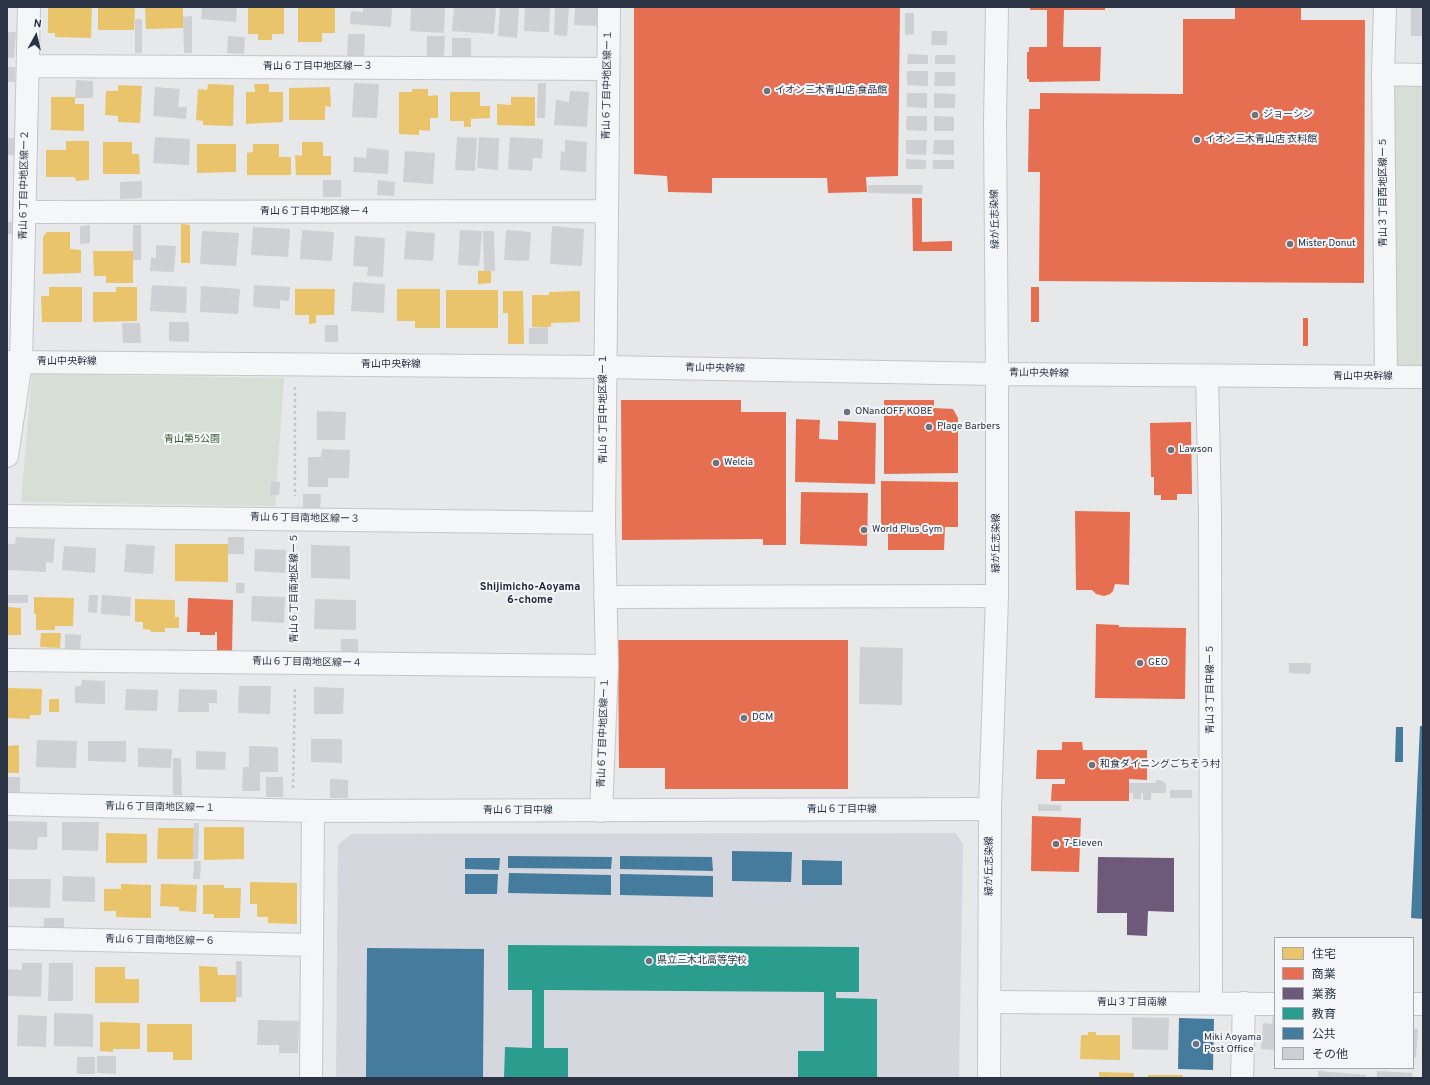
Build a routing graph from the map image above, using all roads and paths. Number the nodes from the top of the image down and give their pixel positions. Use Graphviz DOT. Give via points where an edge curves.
graph roads {
  1 [pos="29,7"];
  2 [pos="609,7"];
  3 [pos="997,7"];
  4 [pos="1385,7"];
  5 [pos="28,66"];
  6 [pos="608,69"];
  7 [pos="1383,74"];
  8 [pos="1423,75"];
  9 [pos="606,211"];
  10 [pos="24,212"];
  11 [pos="14,362"];
  12 [pos="295,364"];
  13 [pos="605,367"];
  14 [pos="997,374"];
  15 [pos="1207,376"];
  16 [pos="1386,377"];
  17 [pos="1423,377"];
  18 [pos="7,456"];
  19 [pos="7,516"];
  20 [pos="295,519"];
  21 [pos="604,523"];
  22 [pos="606,596"];
  23 [pos="997,596"];
  24 [pos="7,660"];
  25 [pos="295,663"];
  26 [pos="607,666"];
  27 [pos="7,804"];
  28 [pos="990,809"];
  29 [pos="303,811"];
  30 [pos="601,811"];
  31 [pos="7,938"];
  32 [pos="312,945"];
  33 [pos="989,1002"];
  34 [pos="1211,1003"];
  35 [pos="1244,1003"];
  36 [pos="1274,1004"];
  37 [pos="311,1078"];
  38 [pos="989,1078"];
  39 [pos="1242,1078"];
  1 -- 5 [label="street, 青山６丁目中地区線ー２"];
  2 -- 6 [label="street, 青山６丁目中地区線ー１"];
  3 -- 14 [label="street, 緑が丘志染線"];
  4 -- 7 [label="street, 青山３丁目西地区線ー５"];
  5 -- 6 [label="street, 青山６丁目中地区線ー３"];
  5 -- 10 [label="street, 青山６丁目中地区線ー２"];
  6 -- 9 [label="street, 青山６丁目中地区線ー１"];
  7 -- 8 [label="street"];
  7 -- 16 [label="street, 青山３丁目西地区線ー５"];
  9 -- 10 [label="street, 青山６丁目中地区線ー４"];
  9 -- 13 [label="street, 青山６丁目中地区線ー１"];
  10 -- 11 [label="street, 青山６丁目中地区線ー２"];
  11 -- 12 [label="street, 青山中央幹線"];
  11 -- 18 [label="street, 青山６丁目中地区線ー２"];
  12 -- 13 [label="street, 青山中央幹線"];
  12 -- 20 [label="path, 青山６丁目南地区線ー５"];
  13 -- 14 [label="street, 青山中央幹線"];
  13 -- 21 [label="street, 青山６丁目中地区線ー１"];
  14 -- 15 [label="street, 青山中央幹線"];
  14 -- 23 [label="street, 緑が丘志染線"];
  15 -- 16 [label="street, 青山中央幹線"];
  15 -- 34 [label="street, 青山３丁目中線ー５" via="1210,512"];
  16 -- 17 [label="street, 青山中央幹線"];
  19 -- 20 [label="street, 青山６丁目南地区線ー３"];
  20 -- 21 [label="street, 青山６丁目南地区線ー３"];
  20 -- 25 [label="path, 青山６丁目南地区線ー５"];
  21 -- 22 [label="street, 青山６丁目中地区線ー１"];
  22 -- 23 [label="street"];
  22 -- 26 [label="street, 青山６丁目中地区線ー１"];
  23 -- 28 [label="street, 緑が丘志染線"];
  24 -- 25 [label="street, 青山６丁目南地区線ー４"];
  25 -- 26 [label="street, 青山６丁目南地区線ー４"];
  25 -- 29 [label="path, 青山６丁目南地区線ー５"];
  26 -- 30 [label="street, 青山６丁目中地区線ー１"];
  27 -- 29 [label="street, 青山６丁目南地区線ー１"];
  28 -- 30 [label="street, 青山６丁目中線"];
  28 -- 33 [label="street, 緑が丘志染線"];
  29 -- 30 [label="street, 青山６丁目中線"];
  29 -- 32 [label="street"];
  31 -- 32 [label="street, 青山６丁目南地区線ー６"];
  32 -- 37 [label="street"];
  33 -- 34 [label="street, 青山３丁目南線"];
  33 -- 38 [label="street, 緑が丘志染線"];
  34 -- 35 [label="street, 青山３丁目南線"];
  35 -- 36 [label="street, 青山３丁目南線"];
  35 -- 39 [label="street"];
}
